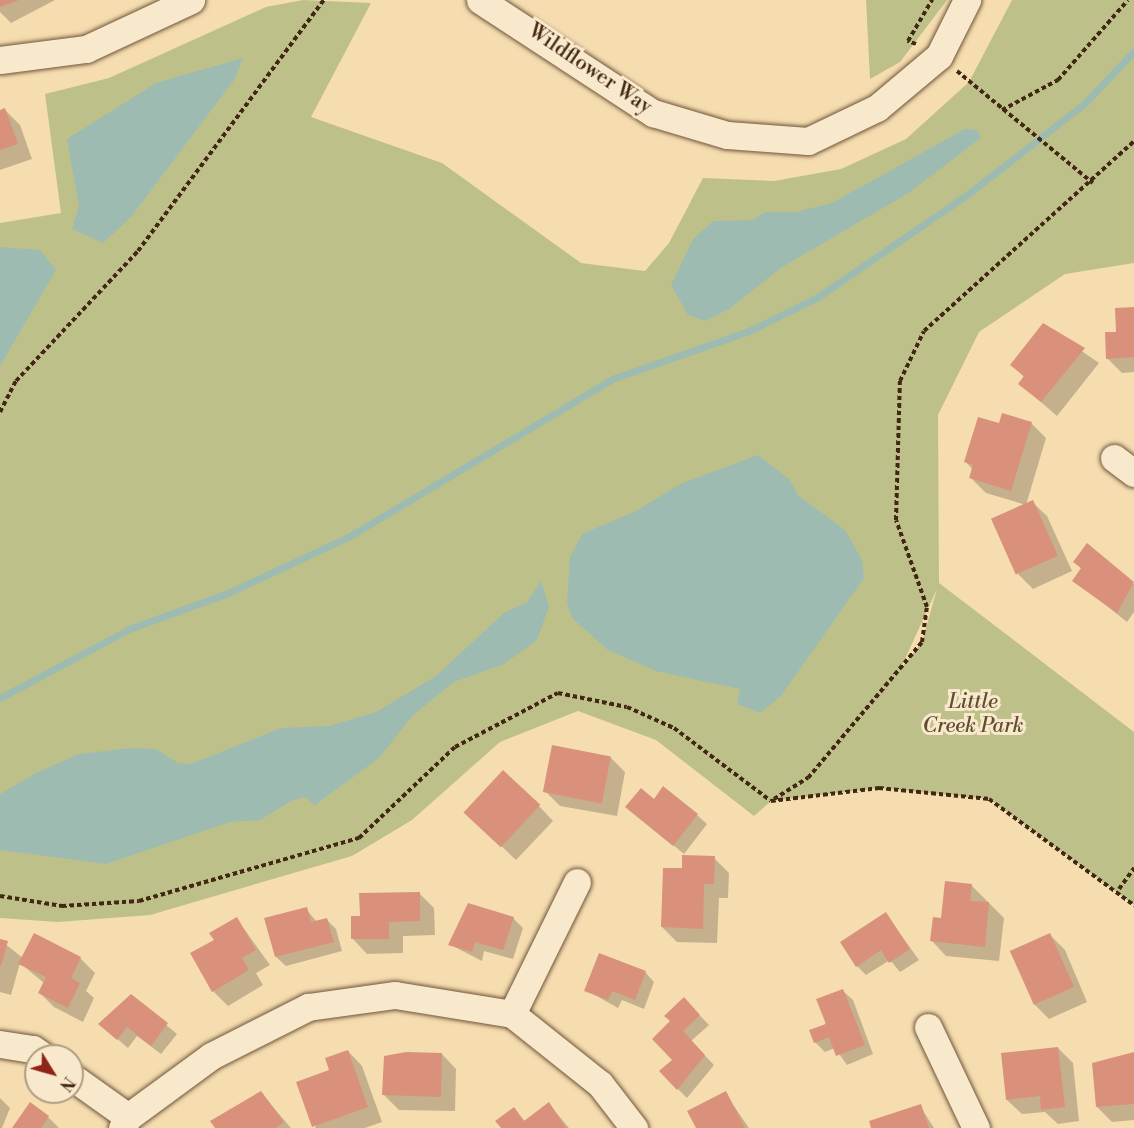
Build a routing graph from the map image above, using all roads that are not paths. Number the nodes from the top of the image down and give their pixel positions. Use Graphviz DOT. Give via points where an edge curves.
graph roads {
  1 [pos="480,0"];
  2 [pos="967,0"];
  3 [pos="184,1"];
  4 [pos="0,60"];
  5 [pos="577,882"];
  6 [pos="512,1014"];
  7 [pos="928,1027"];
  8 [pos="0,1044"];
  9 [pos="24,1051"];
  10 [pos="84,1087"];
  11 [pos="125,1122"];
  12 [pos="634,1128"];
  13 [pos="976,1128"];
  1 -- 2 [label="street, Wildflower Way" via="653,113 727,135 807,141 877,108 939,56"];
  3 -- 4 [label="street" via="86,49"];
  5 -- 6 [label="street"];
  6 -- 11 [label="street" via="395,995 308,1007 211,1056"];
  6 -- 12 [label="street" via="600,1084"];
  7 -- 13 [label="street"];
  8 -- 9 [label="street"];
  10 -- 11 [label="street"];
}
